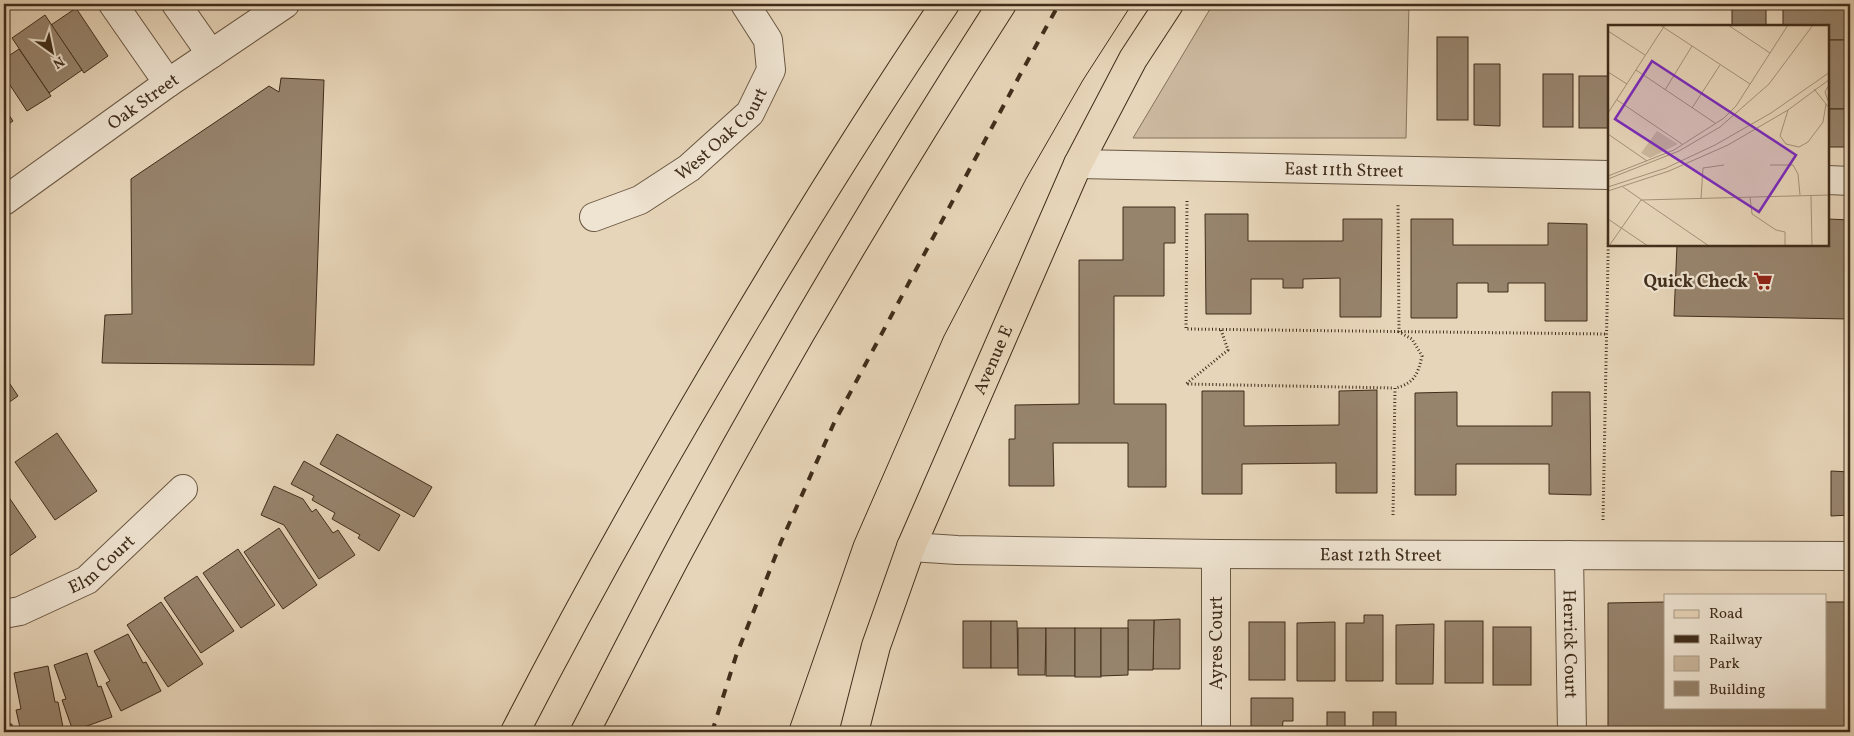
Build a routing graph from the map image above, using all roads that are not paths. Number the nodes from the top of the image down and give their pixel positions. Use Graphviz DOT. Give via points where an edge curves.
graph roads {
  1 [pos="113,4"];
  2 [pos="176,4"];
  3 [pos="285,4"];
  4 [pos="745,4"];
  5 [pos="945,4"];
  6 [pos="1002,4"];
  7 [pos="1169,4"];
  8 [pos="211,54"];
  9 [pos="168,83"];
  10 [pos="1078,164"];
  11 [pos="1608,175"];
  12 [pos="1829,180"];
  13 [pos="1850,181"];
  14 [pos="4,201"];
  15 [pos="594,217"];
  16 [pos="183,489"];
  17 [pos="912,547"];
  18 [pos="1216,554"];
  19 [pos="1569,555"];
  20 [pos="1850,556"];
  21 [pos="4,614"];
  22 [pos="515,732"];
  23 [pos="585,732"];
  24 [pos="854,732"];
  25 [pos="1216,732"];
  26 [pos="1572,732"];
  1 -- 9 [label="street"];
  2 -- 8 [label="street"];
  3 -- 8 [label="street, Oak Street"];
  4 -- 15 [label="street, West Oak Court" via="768,40 771,70 750,113 690,168 640,200"];
  5 -- 22 [label="main road" via="799,230 680,429 567,631"];
  6 -- 23 [label="main road" via="908,150 796,341 680,549"];
  7 -- 10 [label="main road, Avenue E" via="1133,59"];
  8 -- 9 [label="street, Oak Street"];
  9 -- 14 [label="street, Oak Street"];
  10 -- 11 [label="street, East 11th Street"];
  10 -- 17 [label="main road, Avenue E"];
  12 -- 13 [label="street"];
  16 -- 21 [label="street, Elm Court" via="87,580 20,611"];
  17 -- 18 [label="street, East 12th Street"];
  17 -- 24 [label="main road, Avenue E" via="876,646"];
  18 -- 19 [label="street, East 12th Street"];
  18 -- 25 [label="street, Ayres Court"];
  19 -- 20 [label="street, East 12th Street"];
  19 -- 26 [label="street, Herrick Court"];
}
